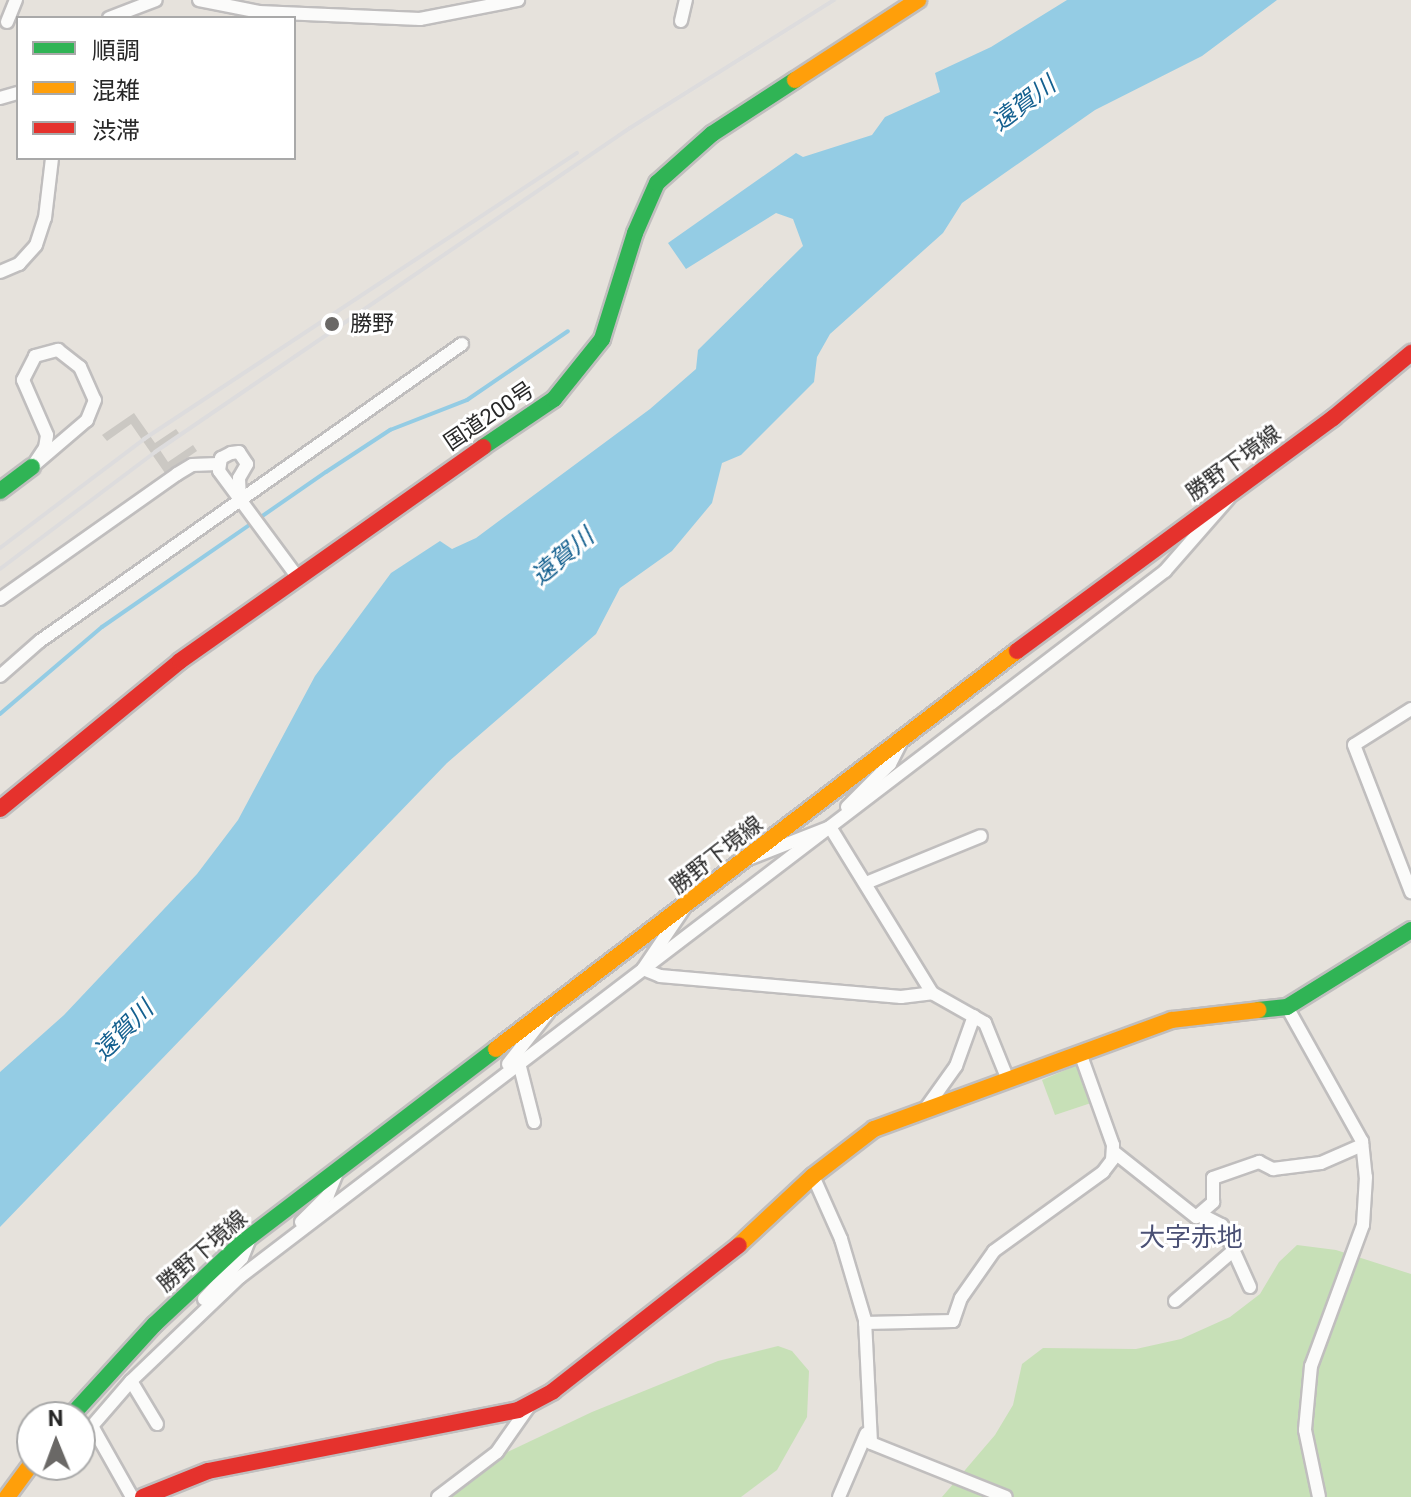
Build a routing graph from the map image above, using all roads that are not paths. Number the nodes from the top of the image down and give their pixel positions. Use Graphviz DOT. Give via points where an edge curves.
graph roads {
  1 [pos="16,0"];
  2 [pos="156,0"];
  3 [pos="199,0"];
  4 [pos="518,0"];
  5 [pos="686,0"];
  6 [pos="918,0"];
  7 [pos="141,2"];
  8 [pos="308,7"];
  9 [pos="460,7"];
  10 [pos="113,16"];
  11 [pos="290,16"];
  12 [pos="681,21"];
  13 [pos="8,24"];
  14 [pos="52,160"];
  15 [pos="0,272"];
  16 [pos="462,344"];
  17 [pos="1411,353"];
  18 [pos="218,464"];
  19 [pos="32,467"];
  20 [pos="1234,490"];
  21 [pos="0,491"];
  22 [pos="240,498"];
  23 [pos="296,575"];
  24 [pos="0,599"];
  25 [pos="0,676"];
  26 [pos="1411,709"];
  27 [pos="904,738"];
  28 [pos="0,809"];
  29 [pos="842,817"];
  30 [pos="830,827"];
  31 [pos="981,836"];
  32 [pos="744,861"];
  33 [pos="866,883"];
  34 [pos="1411,892"];
  35 [pos="685,907"];
  36 [pos="1411,930"];
  37 [pos="643,969"];
  38 [pos="932,993"];
  39 [pos="1287,1007"];
  40 [pos="548,1013"];
  41 [pos="974,1016"];
  42 [pos="1080,1053"];
  43 [pos="519,1063"];
  44 [pos="1008,1080"];
  45 [pos="489,1087"];
  46 [pos="926,1108"];
  47 [pos="534,1122"];
  48 [pos="1362,1145"];
  49 [pos="1114,1152"];
  50 [pos="338,1170"];
  51 [pos="813,1176"];
  52 [pos="1202,1215"];
  53 [pos="252,1235"];
  54 [pos="286,1241"];
  55 [pos="1234,1250"];
  56 [pos="1250,1287"];
  57 [pos="1175,1301"];
  58 [pos="193,1319"];
  59 [pos="865,1323"];
  60 [pos="131,1381"];
  61 [pos="85,1401"];
  62 [pos="532,1402"];
  63 [pos="157,1424"];
  64 [pos="866,1434"];
  65 [pos="132,1497"];
  66 [pos="143,1497"];
  67 [pos="438,1497"];
  68 [pos="839,1497"];
  69 [pos="1006,1497"];
  70 [pos="1319,1497"];
  1 -- 13 [label="street"];
  2 -- 7 [label="street"];
  3 -- 11 [label="street"];
  4 -- 9 [label="street"];
  5 -- 12 [label="street"];
  6 -- 23 [label="main road, 国道200号" via="712,134 657,183 635,233 602,339 554,399"];
  7 -- 10 [label="street"];
  8 -- 9 [label="street" via="420,19"];
  8 -- 11 [label="street"];
  14 -- 15 [label="street" via="36,245 19,264"];
  16 -- 22 [label="street"];
  17 -- 20 [label="main road, 勝野下境線"];
  18 -- 22 [label="street"];
  18 -- 22 [label="street" via="231,453 245,458"];
  18 -- 24 [label="street" via="185,469"];
  19 -- 19 [label="street" via="47,435 23,380 35,356 58,350 80,367 95,400 87,420"];
  19 -- 21 [label="main road"];
  20 -- 27 [label="main road, 勝野下境線"];
  20 -- 29 [label="street" via="1165,571"];
  22 -- 23 [label="street"];
  22 -- 25 [label="street" via="40,641"];
  23 -- 28 [label="main road, 国道200号" via="180,661"];
  26 -- 34 [label="street" via="1354,745"];
  27 -- 29 [label="street" via="890,764 849,802"];
  27 -- 32 [label="main road, 勝野下境線"];
  29 -- 30 [label="street"];
  30 -- 32 [label="street"];
  30 -- 33 [label="street"];
  30 -- 37 [label="street"];
  31 -- 33 [label="street"];
  32 -- 35 [label="main road, 勝野下境線"];
  33 -- 38 [label="street"];
  35 -- 37 [label="street"];
  35 -- 40 [label="main road, 勝野下境線"];
  36 -- 39 [label="main road"];
  37 -- 38 [label="street" via="660,976 901,997"];
  37 -- 43 [label="street"];
  38 -- 41 [label="street"];
  39 -- 42 [label="main road" via="1172,1020"];
  39 -- 48 [label="street"];
  40 -- 45 [label="street"];
  40 -- 50 [label="main road, 勝野下境線"];
  41 -- 44 [label="street" via="993,1035"];
  41 -- 46 [label="street" via="956,1066"];
  42 -- 44 [label="main road"];
  42 -- 49 [label="street"];
  43 -- 45 [label="street"];
  43 -- 47 [label="street"];
  44 -- 46 [label="main road"];
  45 -- 54 [label="street"];
  46 -- 51 [label="main road" via="874,1129"];
  48 -- 52 [label="street" via="1321,1163 1273,1169 1259,1162 1213,1178 1213,1202"];
  48 -- 70 [label="street" via="1363,1225 1311,1366 1305,1430"];
  49 -- 52 [label="street" via="1190,1216"];
  49 -- 59 [label="street" via="1103,1172 994,1251 961,1298 953,1321"];
  50 -- 53 [label="main road, 勝野下境線"];
  50 -- 54 [label="street" via="328,1195"];
  51 -- 59 [label="street" via="841,1239"];
  51 -- 62 [label="main road" via="729,1255"];
  52 -- 55 [label="street" via="1222,1225"];
  53 -- 58 [label="street" via="242,1258"];
  53 -- 61 [label="main road, 勝野下境線" via="155,1324"];
  54 -- 58 [label="street"];
  55 -- 56 [label="street"];
  55 -- 57 [label="street"];
  58 -- 60 [label="street"];
  59 -- 64 [label="street"];
  60 -- 63 [label="street"];
  60 -- 65 [label="street" via="92,1426"];
  62 -- 66 [label="main road" via="455,1426 208,1471"];
  62 -- 67 [label="street" via="497,1452"];
  64 -- 68 [label="street"];
  64 -- 69 [label="street" via="876,1448"];
}
